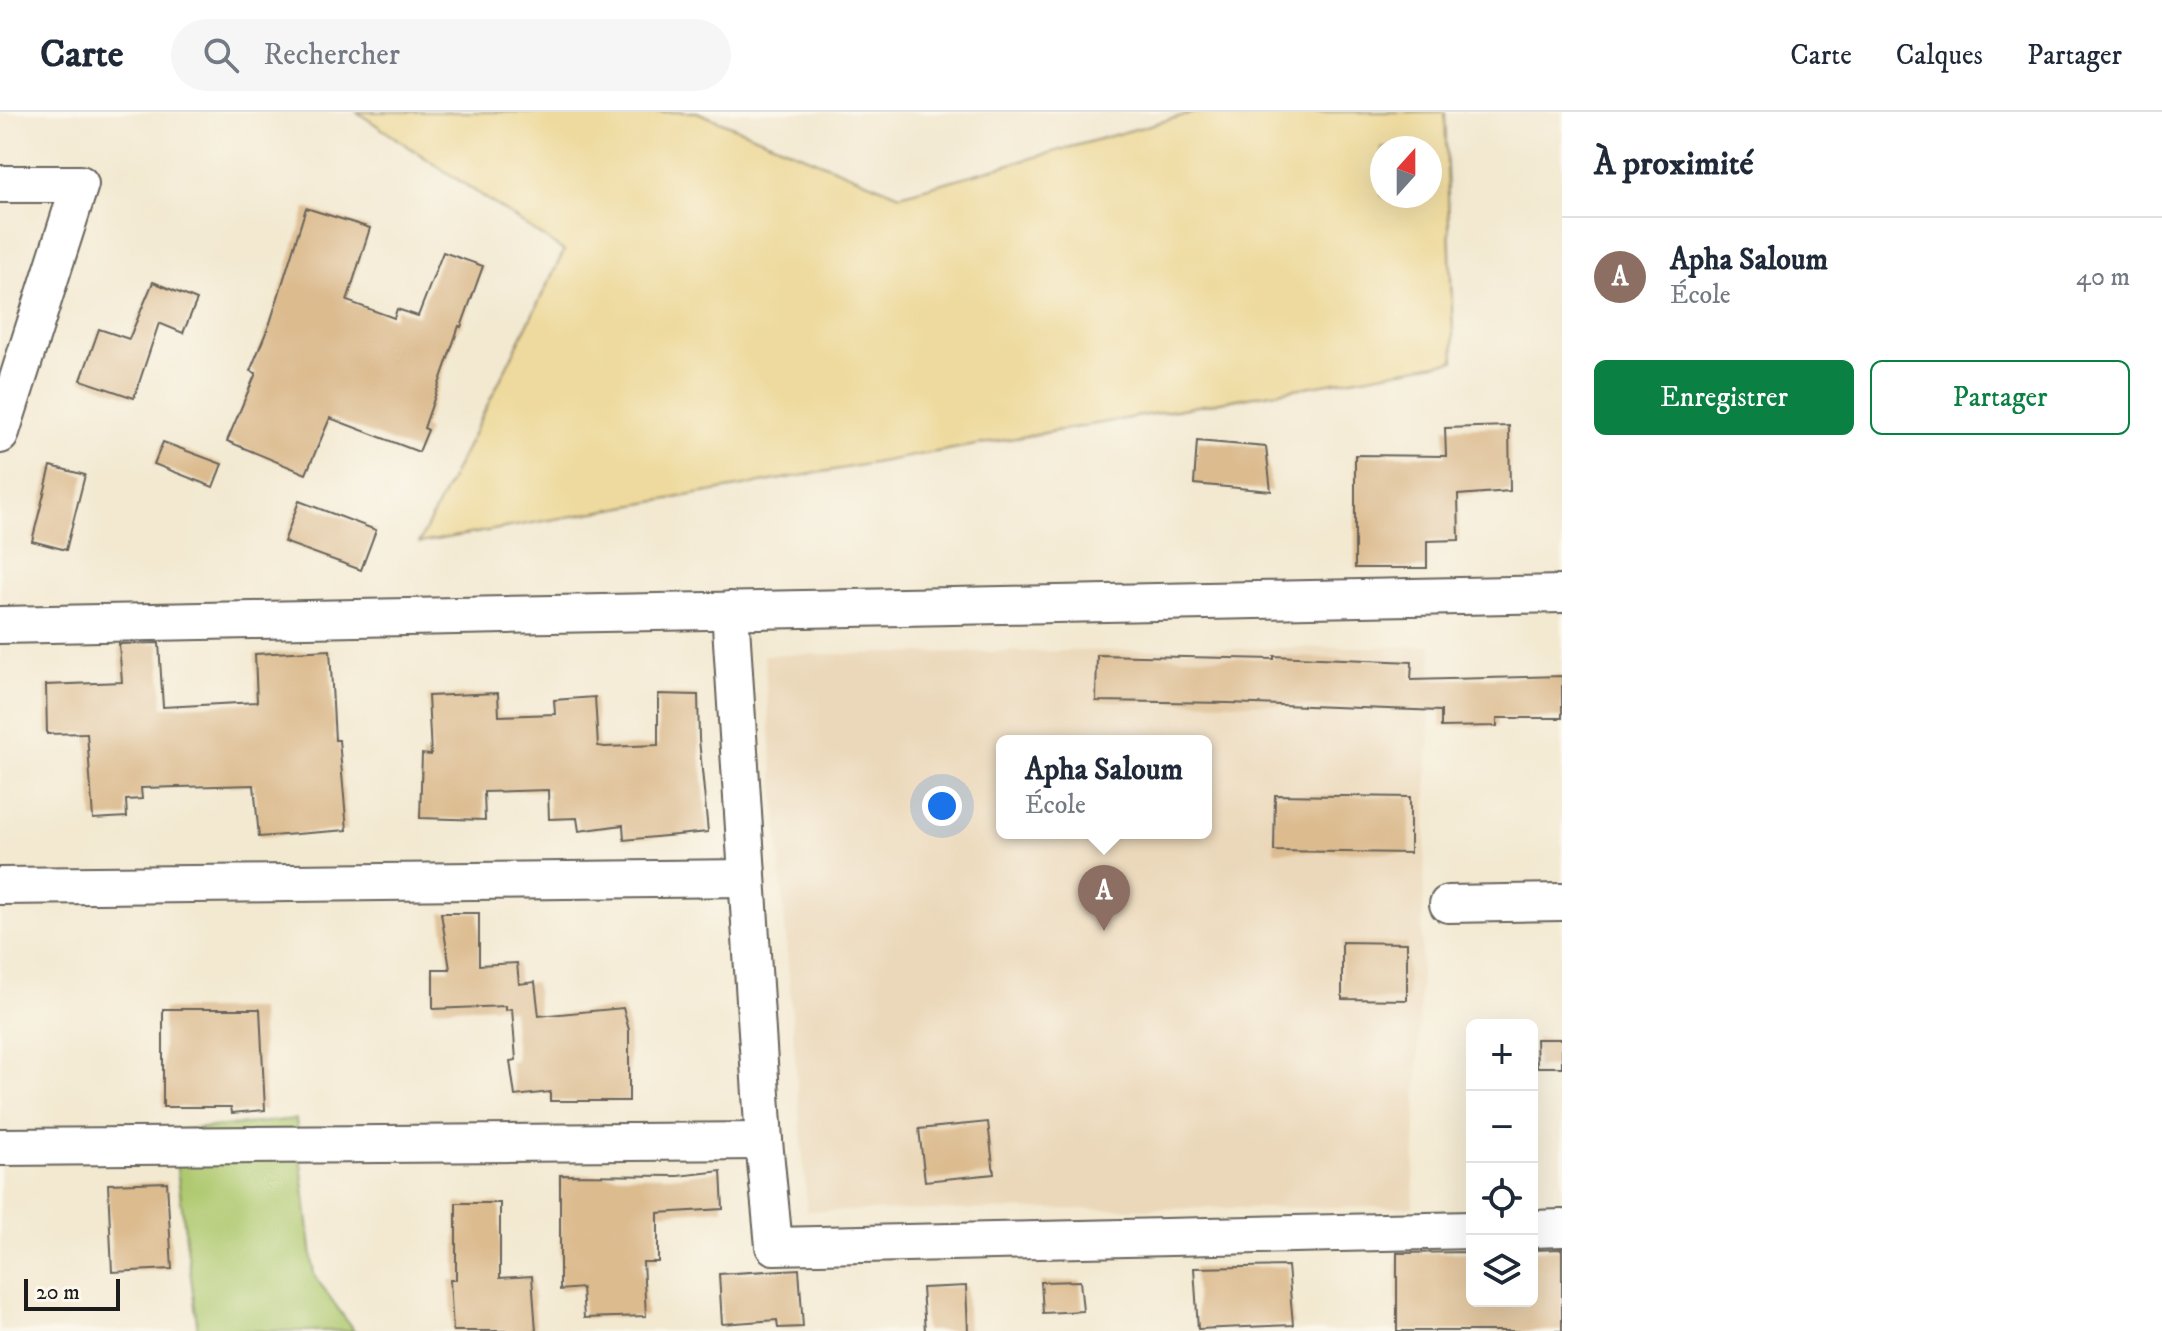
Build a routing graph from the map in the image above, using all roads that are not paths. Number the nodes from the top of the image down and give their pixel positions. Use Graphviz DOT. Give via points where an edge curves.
graph roads {
  1 [pos="0,184"];
  2 [pos="0,435"];
  3 [pos="1562,594"];
  4 [pos="730,610"];
  5 [pos="0,625"];
  6 [pos="747,878"];
  7 [pos="0,886"];
  8 [pos="1562,902"];
  9 [pos="1448,904"];
  10 [pos="764,1141"];
  11 [pos="0,1147"];
  12 [pos="1562,1228"];
  13 [pos="1538,1229"];
  14 [pos="1466,1230"];
  1 -- 2 [label="street" via="80,184"];
  3 -- 4 [label="street"];
  4 -- 5 [label="street"];
  4 -- 6 [label="street"];
  6 -- 7 [label="street"];
  6 -- 10 [label="street"];
  8 -- 9 [label="street"];
  10 -- 11 [label="street"];
  10 -- 14 [label="street" via="774,1246"];
  12 -- 13 [label="street"];
}
